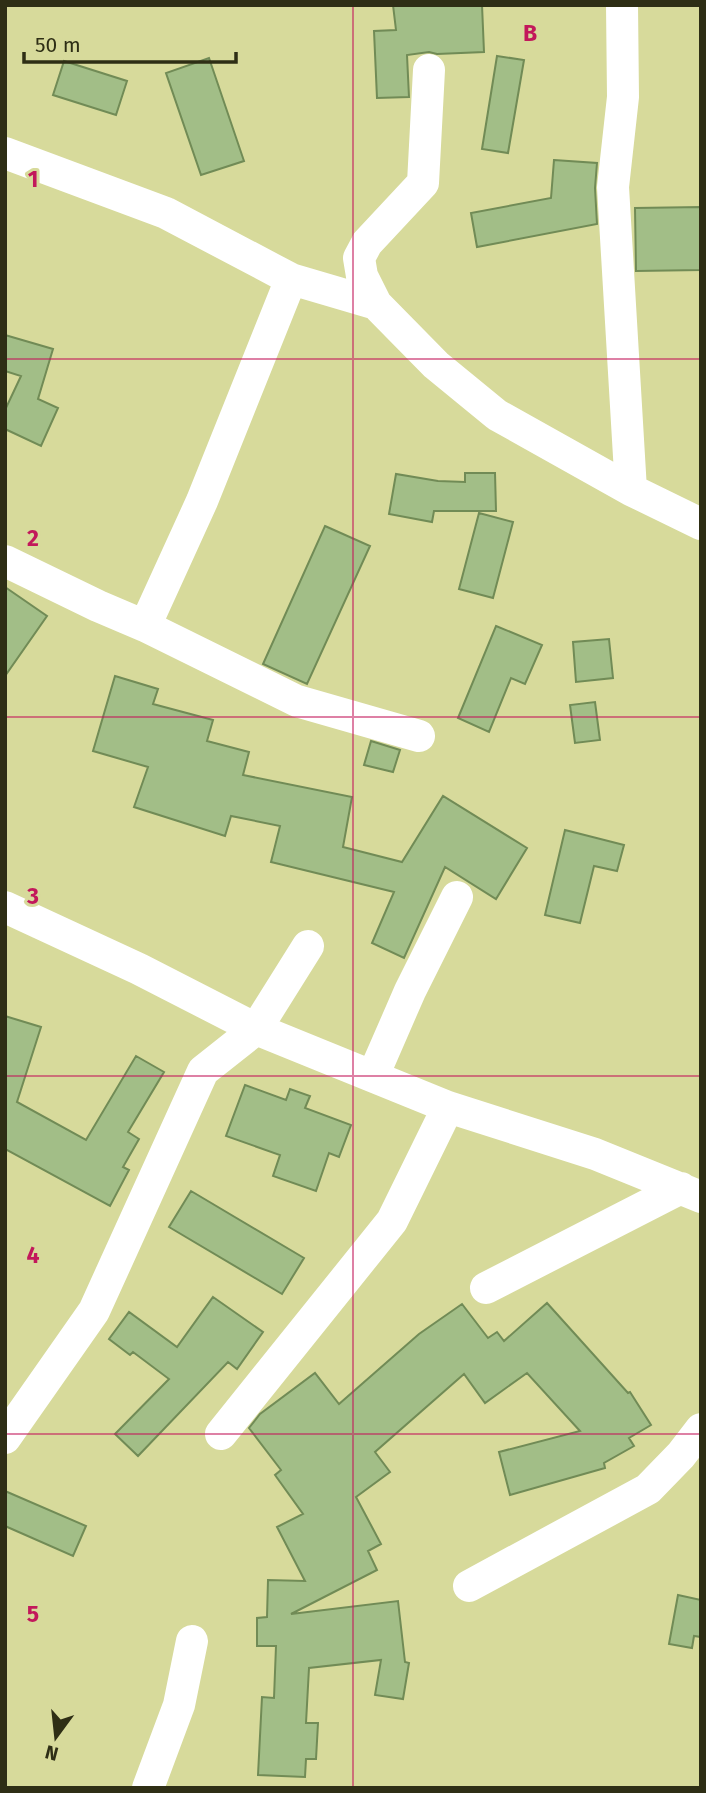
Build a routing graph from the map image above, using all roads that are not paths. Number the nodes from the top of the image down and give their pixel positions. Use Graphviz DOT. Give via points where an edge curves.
graph roads {
  1 [pos="622,5"];
  2 [pos="429,70"];
  3 [pos="5,153"];
  4 [pos="291,279"];
  5 [pos="376,304"];
  6 [pos="631,491"];
  7 [pos="701,524"];
  8 [pos="5,561"];
  9 [pos="145,626"];
  10 [pos="419,736"];
  11 [pos="457,897"];
  12 [pos="5,907"];
  13 [pos="308,946"];
  14 [pos="256,1029"];
  15 [pos="373,1076"];
  16 [pos="448,1107"];
  17 [pos="691,1192"];
  18 [pos="486,1288"];
  19 [pos="701,1429"];
  20 [pos="221,1434"];
  21 [pos="5,1438"];
  22 [pos="469,1586"];
  23 [pos="192,1641"];
  24 [pos="148,1788"];
  1 -- 6 [label="street" via="622,97 613,187"];
  2 -- 5 [label="street" via="423,183 359,258"];
  3 -- 4 [label="street" via="166,213"];
  4 -- 5 [label="street"];
  4 -- 9 [label="street" via="202,500"];
  5 -- 6 [label="street" via="436,365 497,415"];
  6 -- 7 [label="street"];
  8 -- 9 [label="street"];
  9 -- 10 [label="street" via="297,701"];
  11 -- 15 [label="street"];
  12 -- 14 [label="street"];
  13 -- 14 [label="street"];
  14 -- 15 [label="street"];
  14 -- 21 [label="street" via="203,1071 94,1311"];
  15 -- 16 [label="street"];
  16 -- 17 [label="street" via="595,1154"];
  16 -- 20 [label="street" via="392,1221"];
  17 -- 18 [label="street"];
  19 -- 22 [label="street" via="648,1489"];
  23 -- 24 [label="street" via="178,1705"];
}
